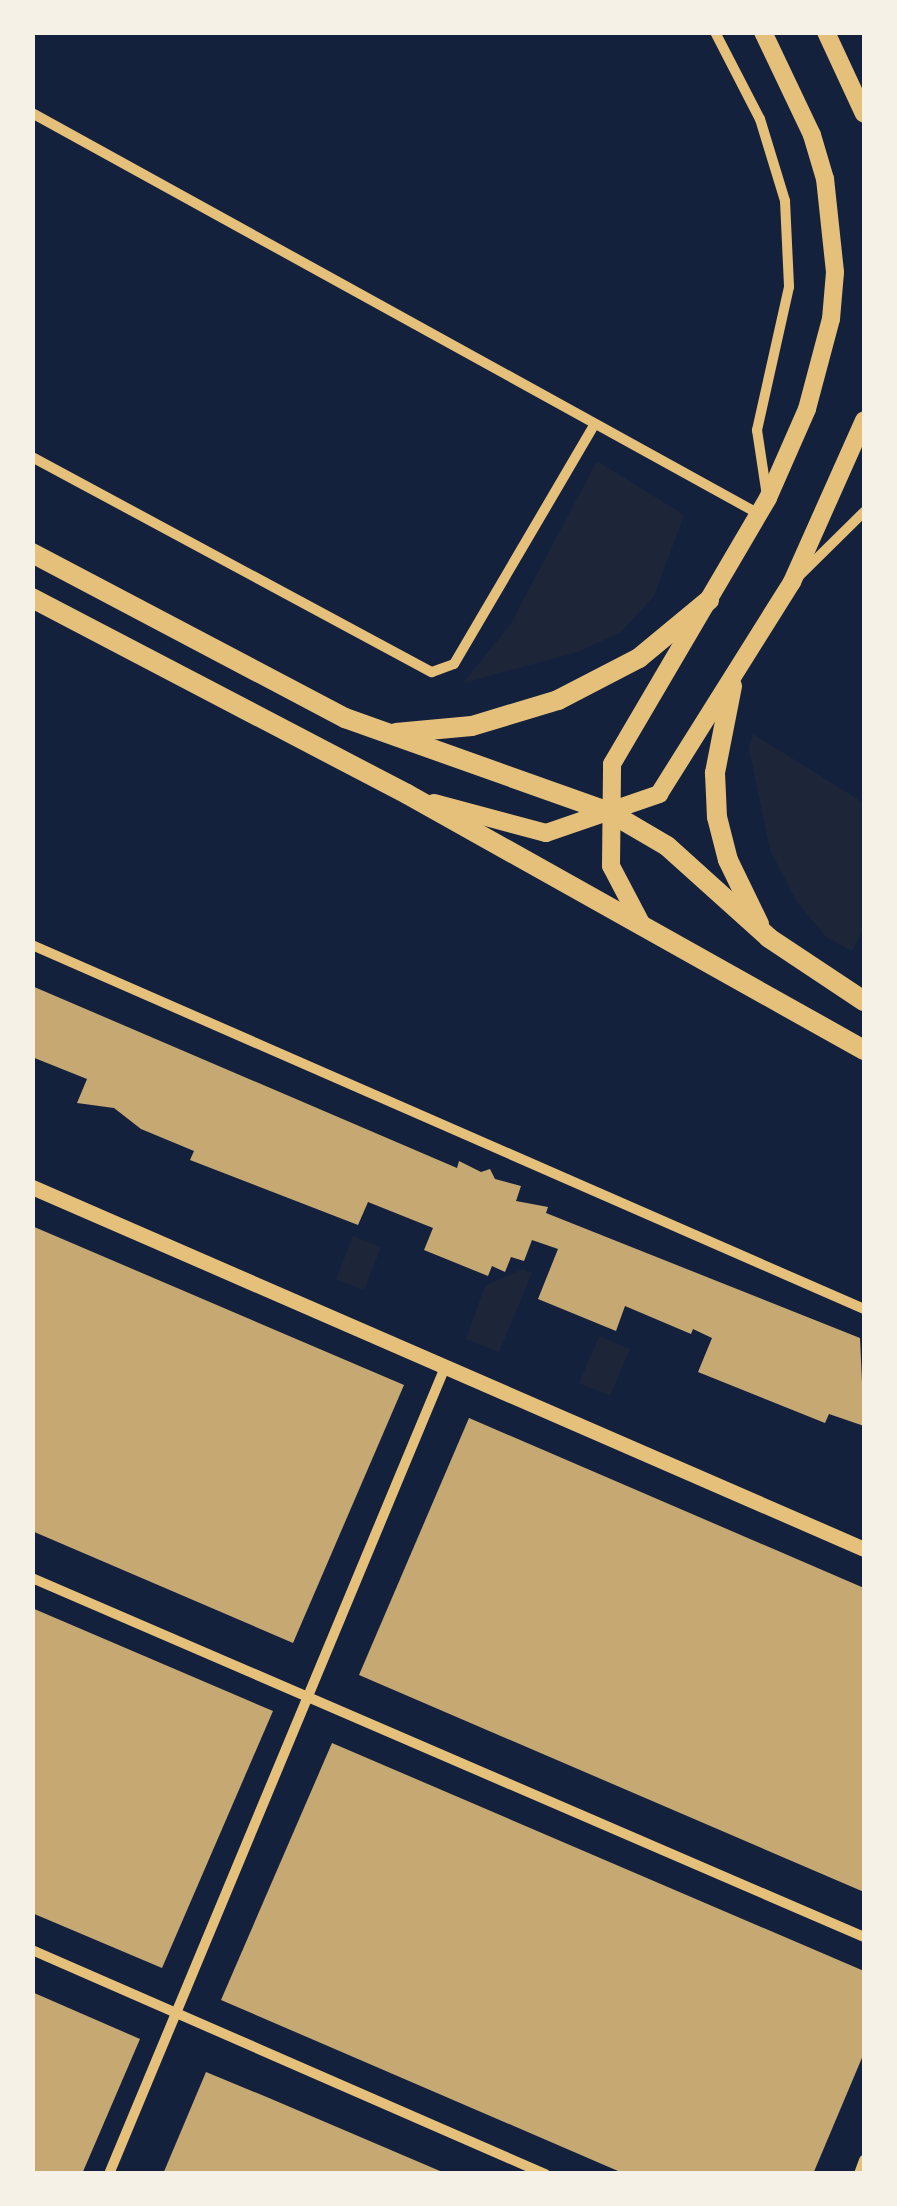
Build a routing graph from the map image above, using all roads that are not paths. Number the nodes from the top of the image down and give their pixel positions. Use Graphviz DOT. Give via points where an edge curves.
graph roads {
  1 [pos="715,32"];
  2 [pos="763,32"];
  3 [pos="826,32"];
  4 [pos="32,112"];
  5 [pos="864,114"];
  6 [pos="864,420"];
  7 [pos="594,425"];
  8 [pos="32,456"];
  9 [pos="763,506"];
  10 [pos="864,512"];
  11 [pos="32,554"];
  12 [pos="792,582"];
  13 [pos="32,598"];
  14 [pos="709,600"];
  15 [pos="732,686"];
  16 [pos="382,733"];
  17 [pos="407,794"];
  18 [pos="609,812"];
  19 [pos="646,930"];
  20 [pos="769,938"];
  21 [pos="32,945"];
  22 [pos="864,1001"];
  23 [pos="864,1050"];
  24 [pos="32,1187"];
  25 [pos="864,1309"];
  26 [pos="446,1364"];
  27 [pos="864,1548"];
  28 [pos="32,1578"];
  29 [pos="308,1696"];
  30 [pos="864,1937"];
  31 [pos="32,1950"];
  32 [pos="176,2013"];
  33 [pos="864,2160"];
  34 [pos="110,2174"];
  35 [pos="546,2174"];
  36 [pos="859,2174"];
  1 -- 9 [label="street" via="760,119 784,201 789,287 757,430"];
  2 -- 9 [label="main road" via="826,179 835,272 823,365"];
  3 -- 5 [label="main road"];
  4 -- 7 [label="street"];
  6 -- 12 [label="main road"];
  7 -- 8 [label="street" via="454,664 432,672"];
  7 -- 9 [label="street"];
  9 -- 14 [label="main road"];
  10 -- 12 [label="street"];
  11 -- 16 [label="main road"];
  12 -- 15 [label="main road"];
  13 -- 17 [label="main road"];
  14 -- 16 [label="main road" via="639,658 558,700 472,726"];
  14 -- 18 [label="main road" via="616,752"];
  15 -- 18 [label="main road" via="659,794"];
  15 -- 20 [label="main road" via="715,773 717,817 745,901"];
  16 -- 18 [label="main road"];
  17 -- 18 [label="main road" via="546,834"];
  17 -- 19 [label="main road"];
  18 -- 19 [label="main road" via="616,884"];
  18 -- 20 [label="main road" via="667,846"];
  19 -- 23 [label="main road"];
  20 -- 22 [label="main road"];
  21 -- 25 [label="street"];
  24 -- 26 [label="street"];
  26 -- 27 [label="street"];
  26 -- 29 [label="street"];
  28 -- 29 [label="street"];
  29 -- 30 [label="street"];
  29 -- 32 [label="street"];
  31 -- 32 [label="street"];
  32 -- 34 [label="street"];
  32 -- 35 [label="street"];
  33 -- 36 [label="street"];
}
